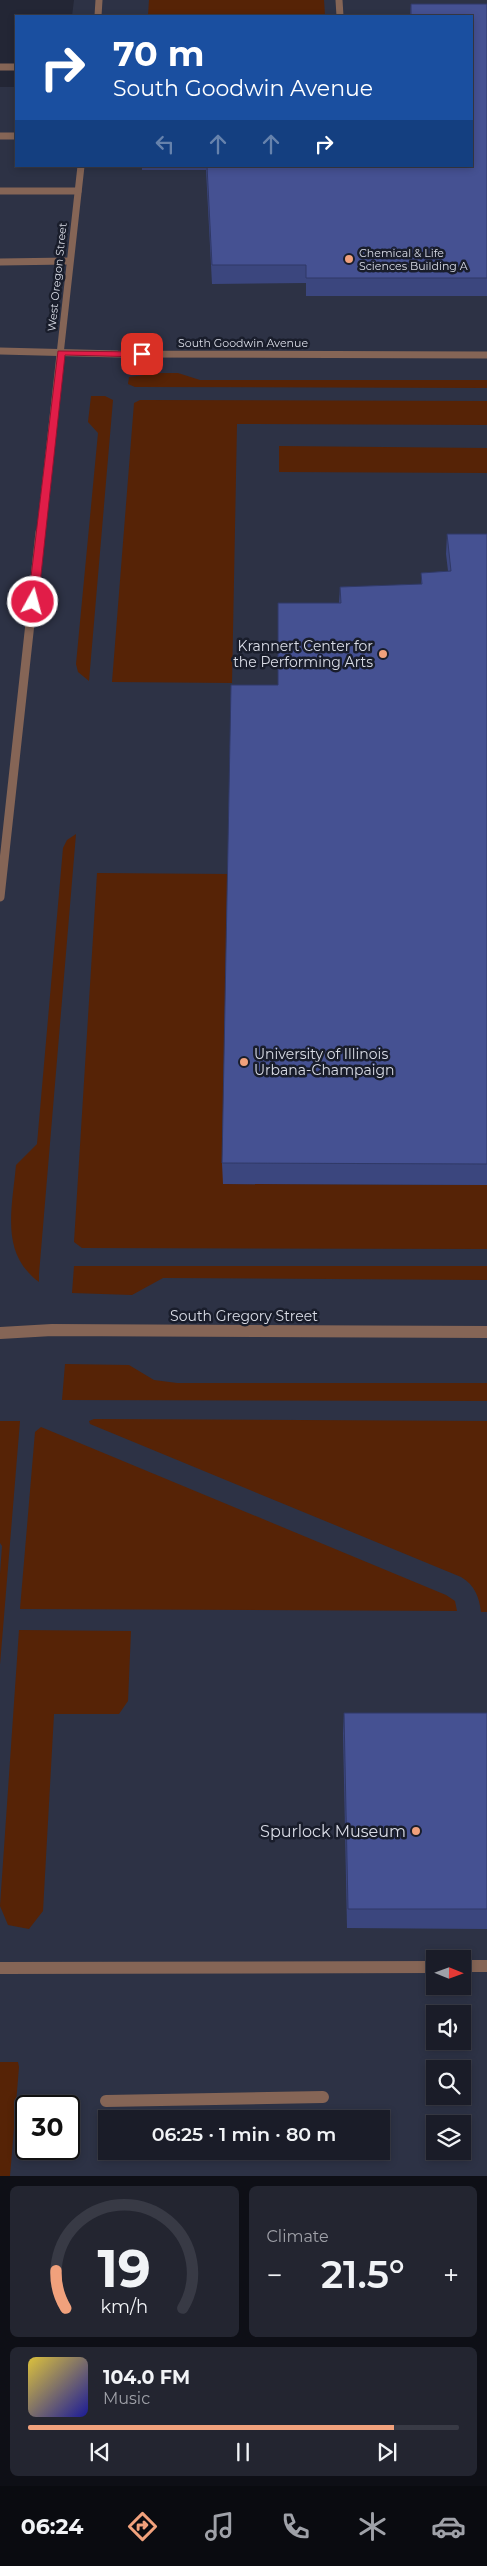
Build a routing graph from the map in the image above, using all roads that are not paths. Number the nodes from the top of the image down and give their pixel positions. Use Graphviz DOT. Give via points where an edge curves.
graph roads {
  1 [pos="99,0"];
  2 [pos="338,0"];
  3 [pos="98,15"];
  4 [pos="340,15"];
  5 [pos="0,67"];
  6 [pos="15,67"];
  7 [pos="0,136"];
  8 [pos="15,136"];
  9 [pos="81,167"];
  10 [pos="0,190"];
  11 [pos="78,191"];
  12 [pos="69,261"];
  13 [pos="0,262"];
  14 [pos="0,351"];
  15 [pos="61,353"];
  16 [pos="487,354"];
  17 [pos="0,895"];
  18 [pos="487,1332"];
  19 [pos="0,1333"];
  20 [pos="471,1966"];
  21 [pos="487,1966"];
  22 [pos="426,1967"];
  23 [pos="0,1968"];
  24 [pos="323,2097"];
  25 [pos="106,2101"];
  1 -- 3 [label="street"];
  2 -- 4 [label="street"];
  5 -- 6 [label="street"];
  7 -- 8 [label="street"];
  9 -- 11 [label="street, West Oregon Street"];
  10 -- 11 [label="street"];
  11 -- 12 [label="street, West Oregon Street"];
  12 -- 13 [label="street"];
  12 -- 15 [label="street, West Oregon Street"];
  14 -- 15 [label="street, South Goodwin Avenue"];
  15 -- 16 [label="street, South Goodwin Avenue"];
  15 -- 17 [label="street, West Oregon Street"];
  18 -- 19 [label="street, South Gregory Street" via="52,1330"];
  20 -- 21 [label="street"];
  22 -- 23 [label="street"];
  24 -- 25 [label="street"];
}
